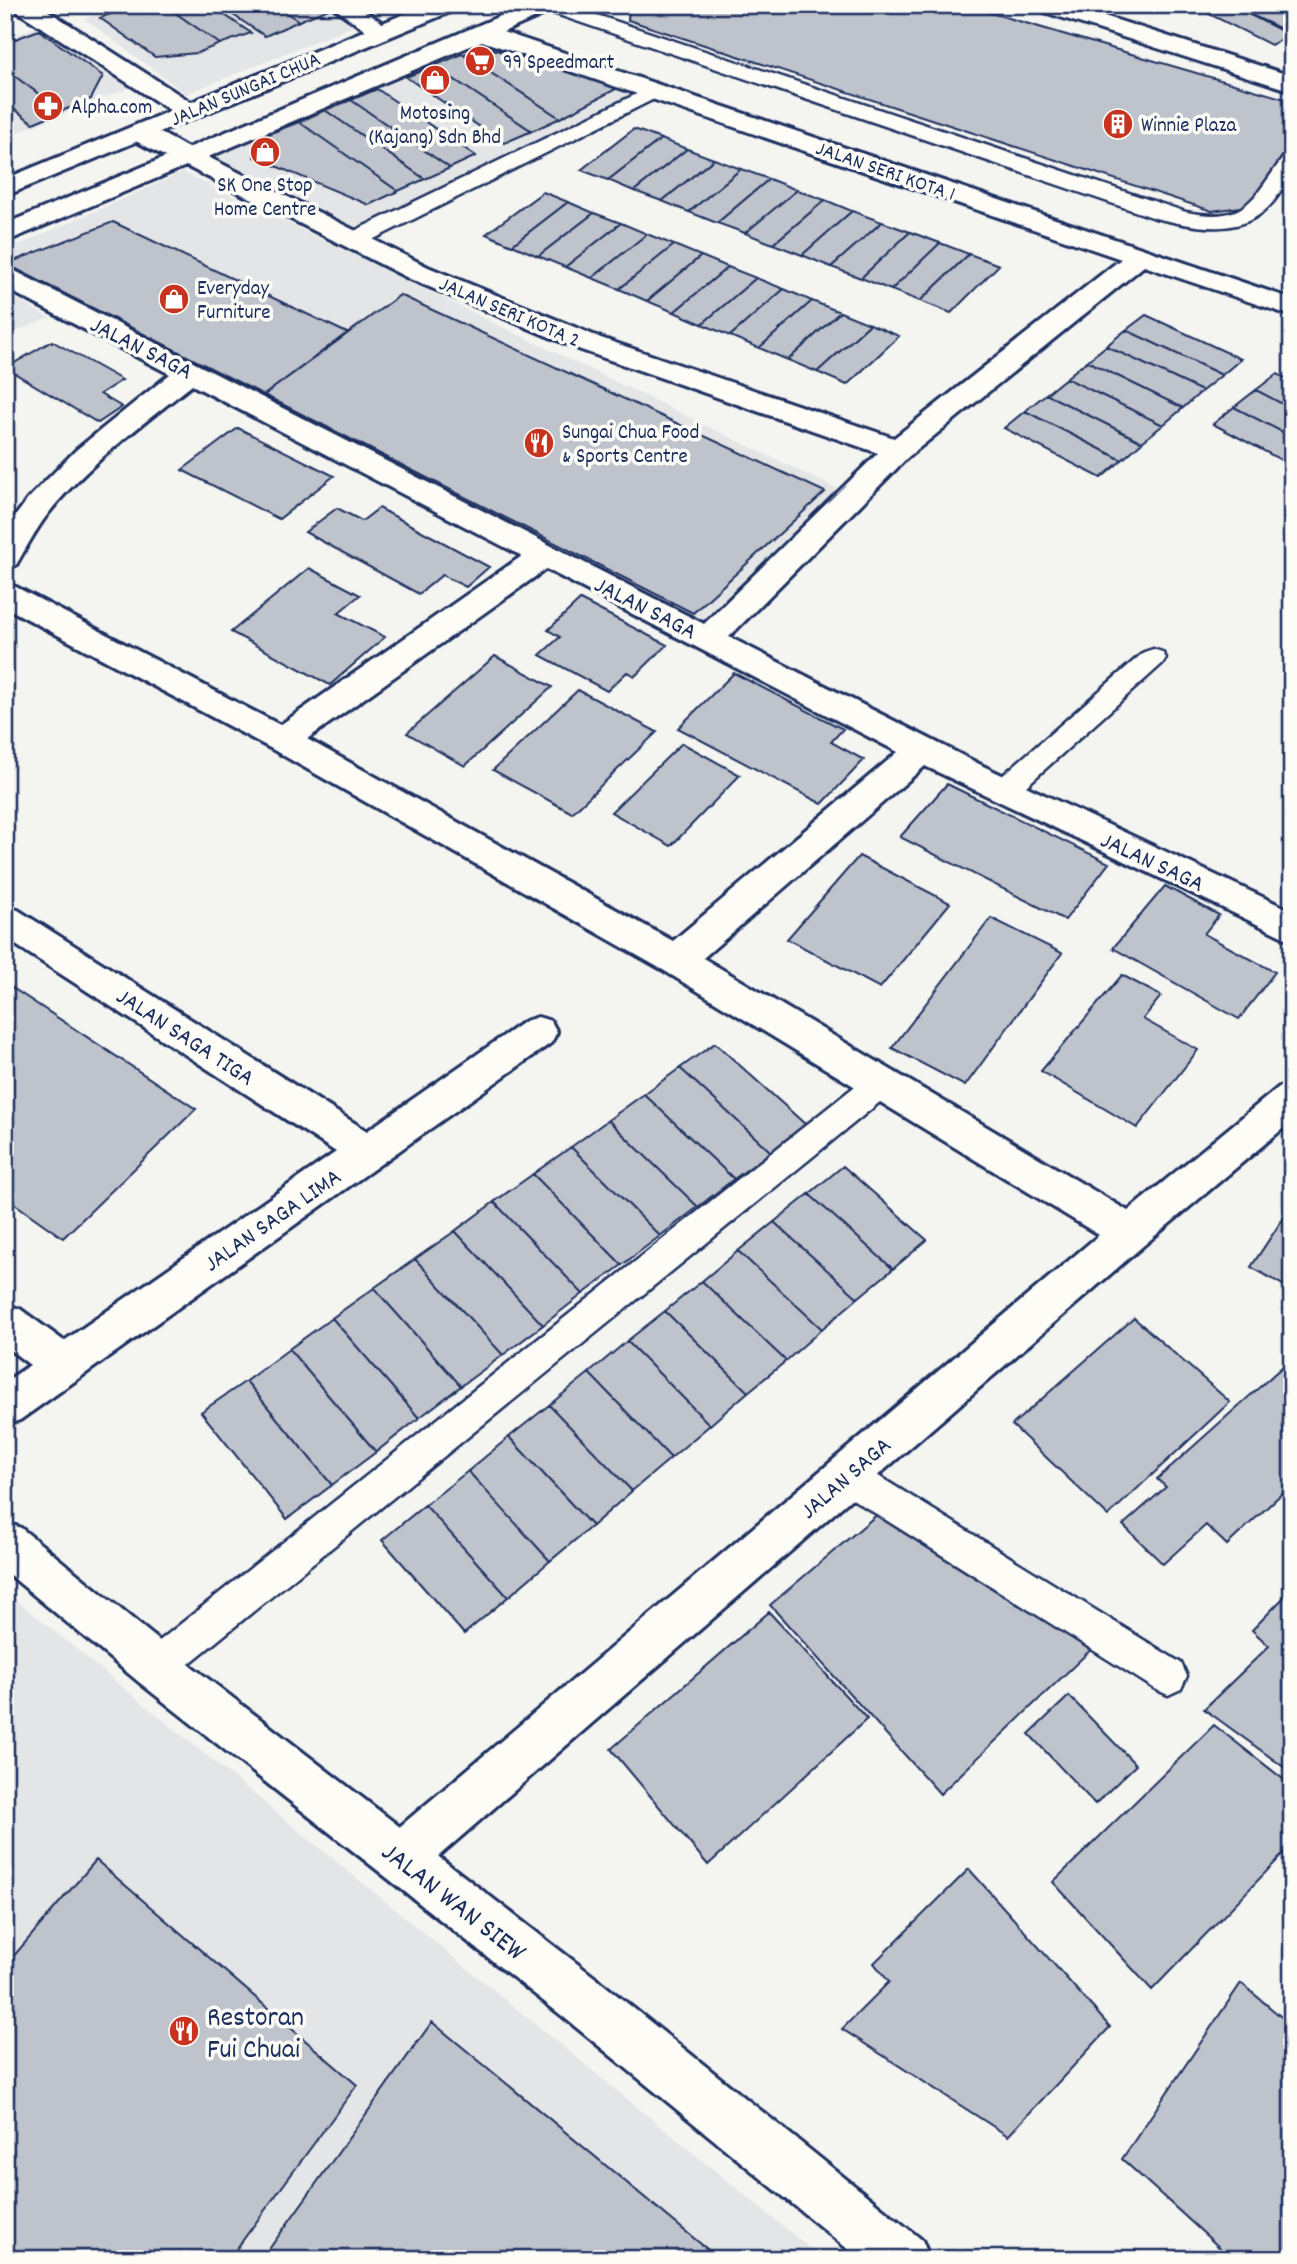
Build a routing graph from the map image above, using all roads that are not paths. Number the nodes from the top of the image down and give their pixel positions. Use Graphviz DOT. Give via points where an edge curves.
graph roads {
  1 [pos="23,5"];
  2 [pos="341,5"];
  3 [pos="447,5"];
  4 [pos="547,5"];
  5 [pos="1046,5"];
  6 [pos="1112,5"];
  7 [pos="1083,19"];
  8 [pos="382,31"];
  9 [pos="480,32"];
  10 [pos="1292,84"];
  11 [pos="655,91"];
  12 [pos="188,111"];
  13 [pos="139,133"];
  14 [pos="186,157"];
  15 [pos="1292,159"];
  16 [pos="5,188"];
  17 [pos="5,234"];
  18 [pos="354,240"];
  19 [pos="1139,257"];
  20 [pos="5,277"];
  21 [pos="1292,308"];
  22 [pos="190,372"];
  23 [pos="898,450"];
  24 [pos="545,555"];
  25 [pos="5,558"];
  26 [pos="5,594"];
  27 [pos="37,610"];
  28 [pos="5,631"];
  29 [pos="708,639"];
  30 [pos="1153,658"];
  31 [pos="282,740"];
  32 [pos="922,750"];
  33 [pos="1004,790"];
  34 [pos="5,920"];
  35 [pos="1292,928"];
  36 [pos="676,960"];
  37 [pos="538,1032"];
  38 [pos="880,1084"];
  39 [pos="1292,1098"];
  40 [pos="368,1152"];
  41 [pos="1130,1233"];
  42 [pos="5,1322"];
  43 [pos="63,1365"];
  44 [pos="5,1406"];
  45 [pos="847,1476"];
  46 [pos="5,1543"];
  47 [pos="156,1667"];
  48 [pos="1168,1676"];
  49 [pos="401,1857"];
  50 [pos="903,2259"];
  1 -- 12 [label="street"];
  2 -- 8 [label="street"];
  3 -- 8 [label="street, JALAN SUNGAI CHUA"];
  4 -- 9 [label="street"];
  4 -- 15 [label="lane" via="1163,213 1202,222 1225,222 1254,211"];
  5 -- 7 [label="street"];
  6 -- 7 [label="street"];
  7 -- 10 [label="street"];
  8 -- 12 [label="street, JALAN SUNGAI CHUA"];
  9 -- 11 [label="street, JALAN SERI KOTA 1"];
  9 -- 14 [label="street"];
  11 -- 18 [label="lane"];
  11 -- 19 [label="street, JALAN SERI KOTA 1"];
  12 -- 13 [label="street, JALAN SUNGAI CHUA"];
  13 -- 14 [label="street, JALAN SERI KOTA 2"];
  13 -- 16 [label="street, JALAN SUNGAI CHUA"];
  14 -- 17 [label="street"];
  14 -- 18 [label="street, JALAN SERI KOTA 2"];
  18 -- 23 [label="street, JALAN SERI KOTA 2" via="419,273 591,344"];
  19 -- 21 [label="street, JALAN SERI KOTA 1"];
  19 -- 23 [label="street"];
  20 -- 22 [label="street, JALAN SAGA"];
  22 -- 24 [label="street, JALAN SAGA"];
  22 -- 25 [label="street" via="42,501 14,537"];
  23 -- 29 [label="street"];
  24 -- 29 [label="street, JALAN SAGA"];
  24 -- 31 [label="street"];
  26 -- 27 [label="street"];
  27 -- 28 [label="street"];
  27 -- 31 [label="street"];
  29 -- 32 [label="street, JALAN SAGA"];
  30 -- 33 [label="lane"];
  31 -- 36 [label="street"];
  32 -- 33 [label="street, JALAN SAGA"];
  32 -- 36 [label="street"];
  33 -- 35 [label="street, JALAN SAGA"];
  34 -- 40 [label="street, JALAN SAGA TIGA"];
  36 -- 38 [label="street"];
  37 -- 40 [label="street, JALAN SAGA LIMA"];
  38 -- 41 [label="street"];
  38 -- 47 [label="lane"];
  39 -- 41 [label="street, JALAN SAGA"];
  40 -- 43 [label="street, JALAN SAGA LIMA"];
  41 -- 45 [label="street, JALAN SAGA"];
  42 -- 43 [label="street"];
  43 -- 44 [label="street, JALAN SAGA LIMA"];
  45 -- 48 [label="lane"];
  45 -- 49 [label="street, JALAN SAGA"];
  46 -- 47 [label="street, JALAN WAN SIEW"];
  47 -- 49 [label="street, JALAN WAN SIEW"];
  49 -- 50 [label="street, JALAN WAN SIEW"];
}
